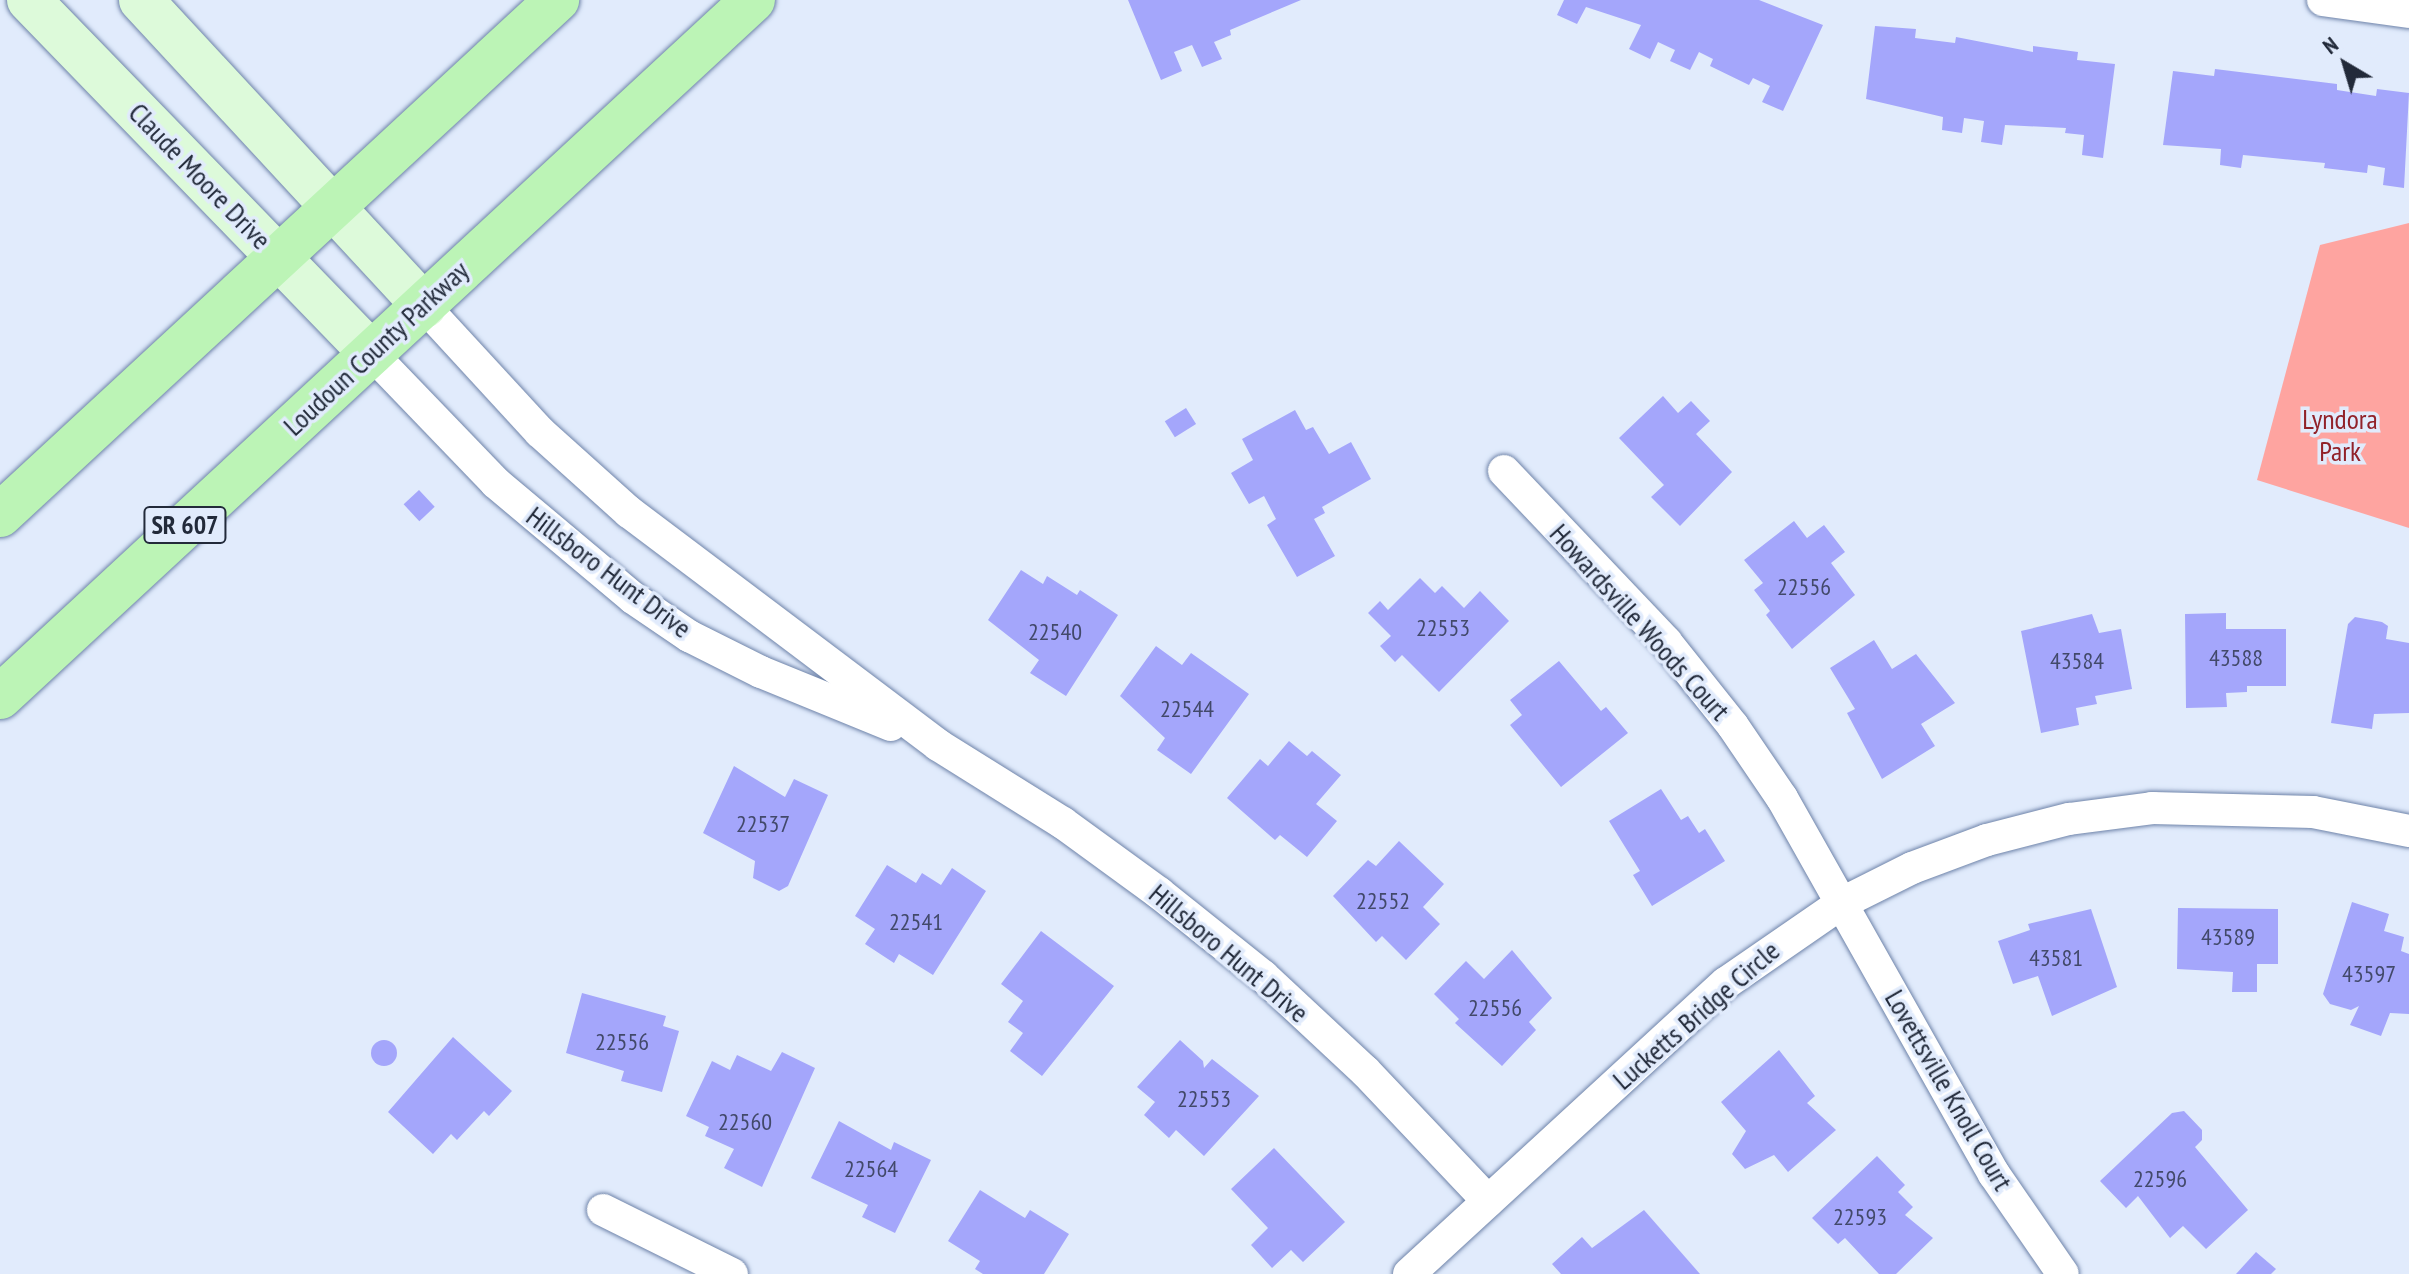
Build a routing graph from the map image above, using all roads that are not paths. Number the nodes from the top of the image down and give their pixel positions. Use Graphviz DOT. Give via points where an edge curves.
graph roads {
  1 [pos="29,0"];
  2 [pos="141,0"];
  3 [pos="557,0"];
  4 [pos="753,0"];
  5 [pos="2323,0"];
  6 [pos="2409,12"];
  7 [pos="336,205"];
  8 [pos="278,256"];
  9 [pos="424,306"];
  10 [pos="371,353"];
  11 [pos="1504,471"];
  12 [pos="0,515"];
  13 [pos="0,697"];
  14 [pos="938,745"];
  15 [pos="2409,831"];
  16 [pos="1842,903"];
  17 [pos="1488,1201"];
  18 [pos="603,1210"];
  19 [pos="732,1274"];
  20 [pos="1409,1274"];
  21 [pos="2063,1274"];
  1 -- 8 [label="street, Claude Moore Drive"];
  2 -- 7 [label="street"];
  3 -- 7 [label="main road"];
  4 -- 9 [label="main road, Loudoun County Parkway / SR 607"];
  5 -- 6 [label="street"];
  7 -- 8 [label="main road"];
  7 -- 9 [label="street"];
  8 -- 10 [label="street, Claude Moore Drive"];
  8 -- 12 [label="main road"];
  9 -- 10 [label="main road, Loudoun County Parkway / SR 607"];
  9 -- 14 [label="street, Hillsboro Hunt Drive" via="585,475"];
  10 -- 13 [label="main road, Loudoun County Parkway / SR 607"];
  10 -- 14 [label="street, Hillsboro Hunt Drive" via="496,483 633,598 689,636 761,672"];
  11 -- 16 [label="street, Howardsville Woods Court" via="1666,642 1733,726"];
  14 -- 17 [label="street, Hillsboro Hunt Drive" via="1063,823 1263,976 1365,1071"];
  15 -- 16 [label="street, Lucketts Bridge Circle" via="2313,812 2152,808 2069,819 1987,840 1912,868"];
  16 -- 17 [label="street, Lucketts Bridge Circle" via="1726,983"];
  16 -- 21 [label="street, Lovettsville Knoll Court" via="1994,1174"];
  17 -- 20 [label="street, Lucketts Bridge Circle"];
  18 -- 19 [label="street"];
}
